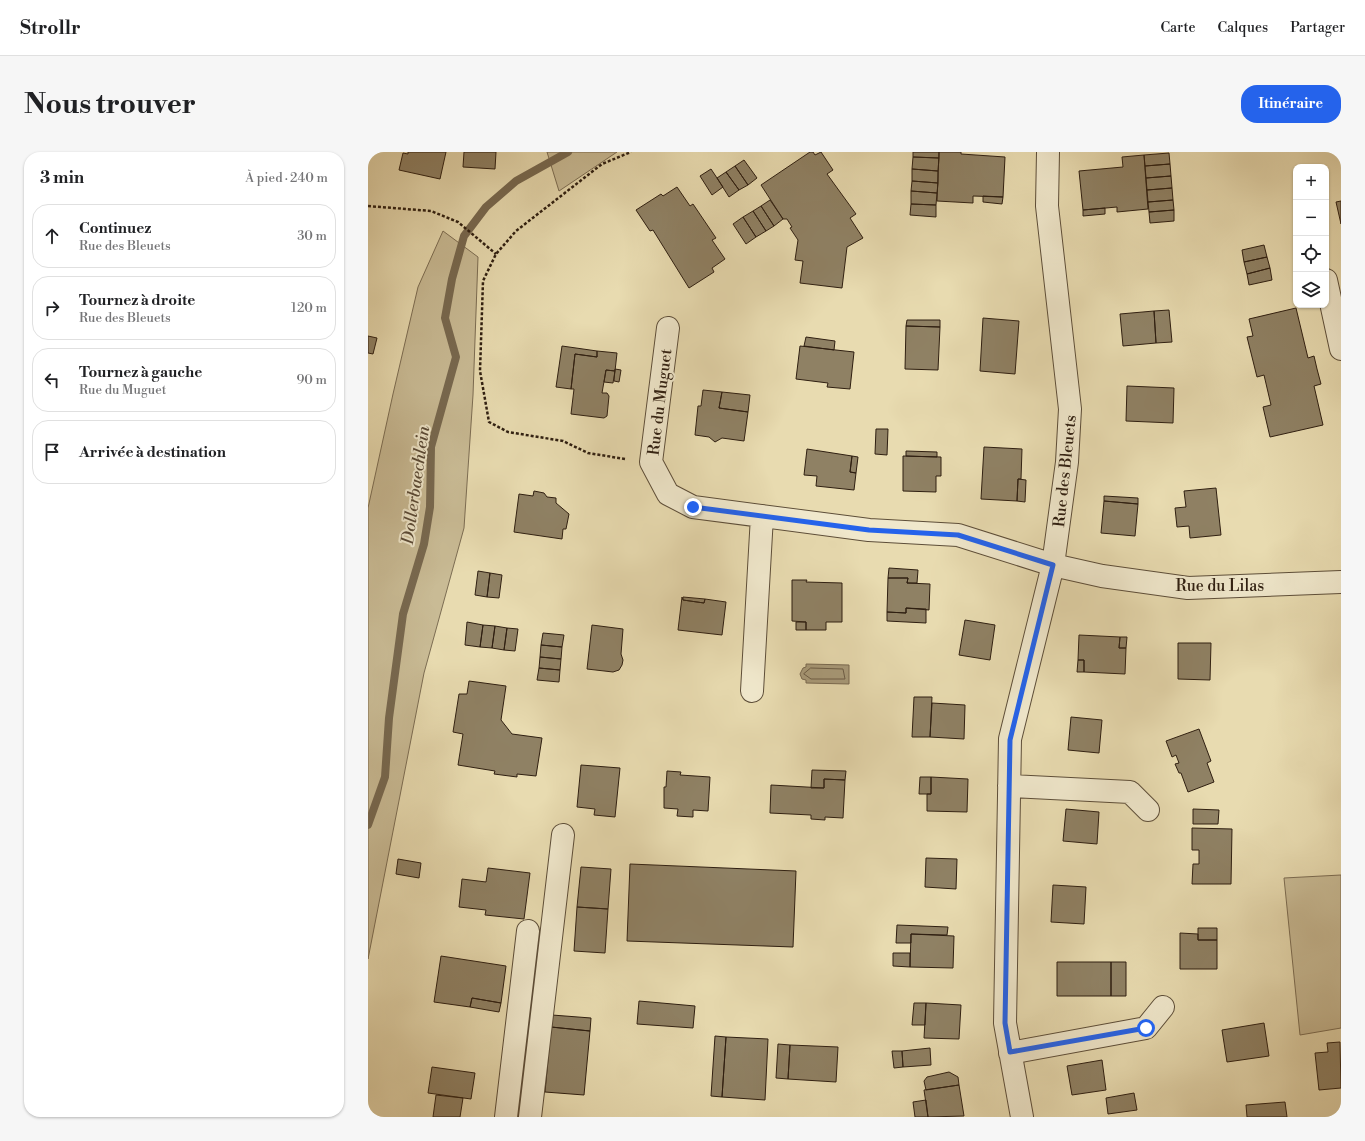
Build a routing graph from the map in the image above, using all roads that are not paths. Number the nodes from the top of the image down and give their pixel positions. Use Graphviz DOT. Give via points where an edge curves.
graph roads {
  1 [pos="1048,152"];
  2 [pos="1329,294"];
  3 [pos="668,328"];
  4 [pos="1341,349"];
  5 [pos="762,516"];
  6 [pos="1053,565"];
  7 [pos="1341,582"];
  8 [pos="752,690"];
  9 [pos="1009,786"];
  10 [pos="1148,810"];
  11 [pos="563,834"];
  12 [pos="528,931"];
  13 [pos="1163,1007"];
  14 [pos="1010,1052"];
  15 [pos="506,1117"];
  16 [pos="530,1117"];
  17 [pos="1022,1117"];
  1 -- 6 [label="street, Rue des Bleuets" via="1047,206 1070,409 1067,462"];
  2 -- 4 [label="street"];
  3 -- 5 [label="street, Rue du Muguet" via="651,462 668,494 693,507"];
  5 -- 6 [label="street, Rue du Muguet" via="869,530 958,535"];
  5 -- 8 [label="street"];
  6 -- 7 [label="street, Rue du Lilas" via="1102,576 1188,588"];
  6 -- 9 [label="street, Rue des Bleuets" via="1010,740"];
  9 -- 10 [label="street" via="1130,792"];
  9 -- 14 [label="street, Rue des Bleuets" via="1005,1023"];
  11 -- 16 [label="street"];
  12 -- 15 [label="street"];
  13 -- 14 [label="street" via="1146,1028"];
  14 -- 17 [label="street, Rue des Bleuets"];
}
